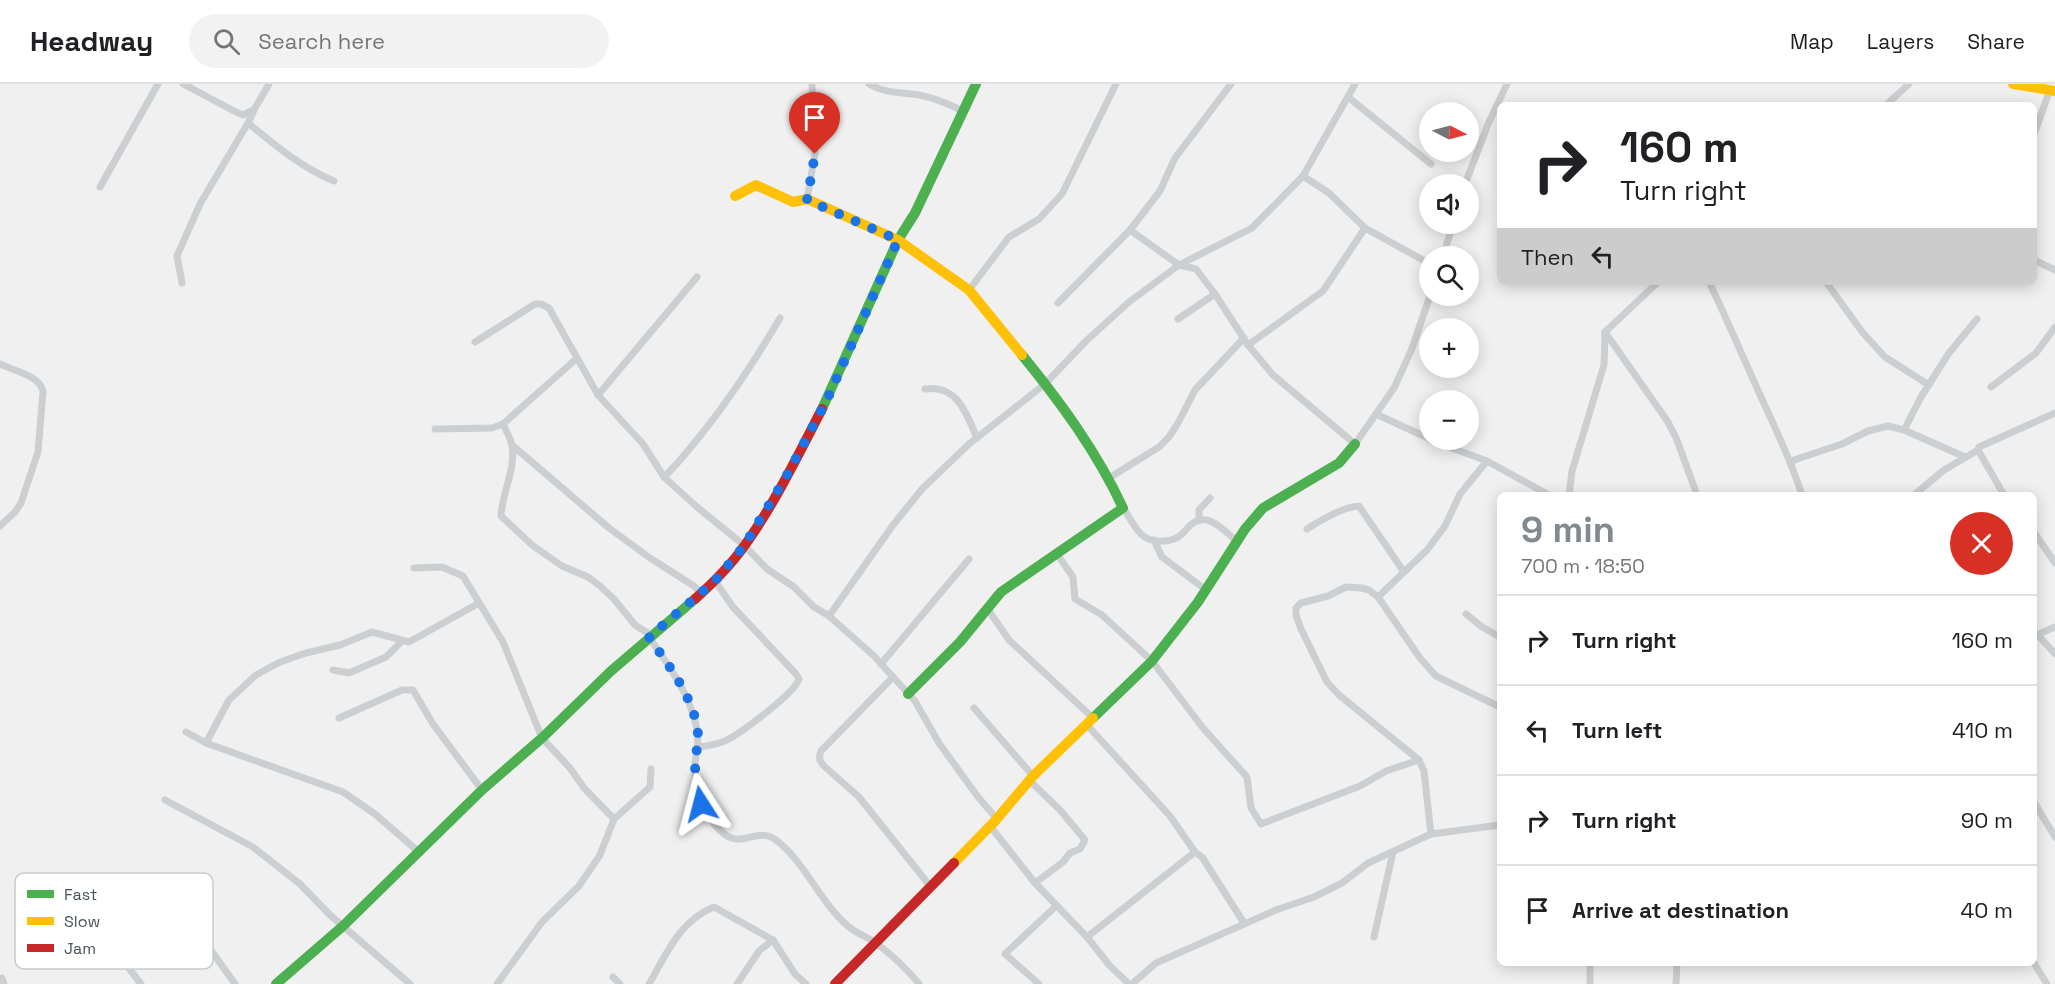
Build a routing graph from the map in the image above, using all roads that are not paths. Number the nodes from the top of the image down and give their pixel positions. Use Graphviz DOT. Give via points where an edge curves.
graph roads {
  1 [pos="158,84"];
  2 [pos="183,84"];
  3 [pos="269,84"];
  4 [pos="812,84"];
  5 [pos="976,84"];
  6 [pos="1116,84"];
  7 [pos="1231,84"];
  8 [pos="1355,84"];
  9 [pos="1507,84"];
  10 [pos="1909,84"];
  11 [pos="2013,84"];
  12 [pos="874,85"];
  13 [pos="2052,91"];
  14 [pos="1347,97"];
  15 [pos="1498,102"];
  16 [pos="1889,102"];
  17 [pos="1497,105"];
  18 [pos="255,108"];
  19 [pos="963,111"];
  20 [pos="249,123"];
  21 [pos="2037,127"];
  22 [pos="1431,164"];
  23 [pos="1470,174"];
  24 [pos="1303,176"];
  25 [pos="334,181"];
  26 [pos="100,187"];
  27 [pos="735,196"];
  28 [pos="807,200"];
  29 [pos="1365,228"];
  30 [pos="1130,230"];
  31 [pos="898,240"];
  32 [pos="1419,258"];
  33 [pos="2037,261"];
  34 [pos="1179,265"];
  35 [pos="2055,270"];
  36 [pos="697,277"];
  37 [pos="182,283"];
  38 [pos="1655,285"];
  39 [pos="1710,285"];
  40 [pos="1828,285"];
  41 [pos="969,290"];
  42 [pos="1215,294"];
  43 [pos="1058,303"];
  44 [pos="1427,306"];
  45 [pos="780,318"];
  46 [pos="1178,319"];
  47 [pos="1977,319"];
  48 [pos="2055,327"];
  49 [pos="1605,332"];
  50 [pos="475,342"];
  51 [pos="1246,342"];
  52 [pos="576,359"];
  53 [pos="0,364"];
  54 [pos="1044,384"];
  55 [pos="1929,385"];
  56 [pos="1991,387"];
  57 [pos="925,389"];
  58 [pos="598,395"];
  59 [pos="2055,413"];
  60 [pos="1376,414"];
  61 [pos="503,424"];
  62 [pos="435,429"];
  63 [pos="1904,430"];
  64 [pos="1419,434"];
  65 [pos="977,438"];
  66 [pos="1355,444"];
  67 [pos="512,445"];
  68 [pos="1458,450"];
  69 [pos="1978,450"];
  70 [pos="1965,457"];
  71 [pos="1487,461"];
  72 [pos="1792,463"];
  73 [pos="664,477"];
  74 [pos="1109,478"];
  75 [pos="1544,492"];
  76 [pos="1569,492"];
  77 [pos="1696,492"];
  78 [pos="1801,492"];
  79 [pos="1918,492"];
  80 [pos="2002,492"];
  81 [pos="1210,498"];
  82 [pos="1123,508"];
  83 [pos="1199,520"];
  84 [pos="0,526"];
  85 [pos="1307,530"];
  86 [pos="2037,536"];
  87 [pos="1154,540"];
  88 [pos="1170,541"];
  89 [pos="1237,541"];
  90 [pos="744,546"];
  91 [pos="1057,554"];
  92 [pos="1162,557"];
  93 [pos="969,559"];
  94 [pos="2054,560"];
  95 [pos="414,568"];
  96 [pos="1404,572"];
  97 [pos="715,581"];
  98 [pos="1206,590"];
  99 [pos="700,592"];
  100 [pos="1378,597"];
  101 [pos="479,603"];
  102 [pos="987,608"];
  103 [pos="1466,614"];
  104 [pos="829,616"];
  105 [pos="2055,627"];
  106 [pos="1497,635"];
  107 [pos="650,636"];
  108 [pos="2037,636"];
  109 [pos="2037,637"];
  110 [pos="402,641"];
  111 [pos="2055,654"];
  112 [pos="1152,662"];
  113 [pos="881,664"];
  114 [pos="333,670"];
  115 [pos="894,678"];
  116 [pos="908,694"];
  117 [pos="1497,706"];
  118 [pos="974,708"];
  119 [pos="339,718"];
  120 [pos="1090,722"];
  121 [pos="186,732"];
  122 [pos="542,738"];
  123 [pos="206,743"];
  124 [pos="699,747"];
  125 [pos="1419,760"];
  126 [pos="651,769"];
  127 [pos="1031,778"];
  128 [pos="482,790"];
  129 [pos="165,800"];
  130 [pos="2037,807"];
  131 [pos="614,819"];
  132 [pos="993,823"];
  133 [pos="1497,825"];
  134 [pos="1431,834"];
  135 [pos="2055,837"];
  136 [pos="1195,852"];
  137 [pos="1394,852"];
  138 [pos="420,853"];
  139 [pos="1035,884"];
  140 [pos="930,886"];
  141 [pos="1056,906"];
  142 [pos="1244,923"];
  143 [pos="343,926"];
  144 [pos="1087,937"];
  145 [pos="1374,938"];
  146 [pos="773,940"];
  147 [pos="876,943"];
  148 [pos="213,953"];
  149 [pos="1590,966"];
  150 [pos="1677,966"];
  151 [pos="2036,966"];
  152 [pos="129,969"];
  153 [pos="613,977"];
  154 [pos="141,984"];
  155 [pos="235,984"];
  156 [pos="276,984"];
  157 [pos="410,984"];
  158 [pos="497,984"];
  159 [pos="620,984"];
  160 [pos="649,984"];
  161 [pos="737,984"];
  162 [pos="806,984"];
  163 [pos="835,984"];
  164 [pos="919,984"];
  165 [pos="1039,984"];
  166 [pos="1130,984"];
  167 [pos="1590,984"];
  168 [pos="1676,984"];
  169 [pos="2047,984"];
  1 -- 26 [label="street"];
  2 -- 18 [label="street" via="243,115"];
  3 -- 18 [label="street"];
  4 -- 28 [label="street" via="815,154"];
  5 -- 19 [label="street"];
  6 -- 41 [label="street" via="1062,194 1039,219 1009,237"];
  7 -- 30 [label="street" via="1175,158 1160,191"];
  8 -- 14 [label="street"];
  9 -- 15 [label="street"];
  10 -- 16 [label="street"];
  11 -- 13 [label="street"];
  12 -- 19 [label="street" via="902,95 941,101"];
  13 -- 21 [label="street"];
  14 -- 22 [label="street"];
  14 -- 24 [label="street"];
  17 -- 23 [label="street"];
  18 -- 20 [label="street"];
  19 -- 31 [label="street" via="915,213"];
  20 -- 25 [label="street" via="318,175"];
  20 -- 37 [label="street" via="200,204 177,256"];
  24 -- 29 [label="street" via="1329,193"];
  24 -- 34 [label="street" via="1252,228"];
  27 -- 28 [label="street" via="756,185 793,202"];
  28 -- 31 [label="street"];
  29 -- 32 [label="street"];
  29 -- 51 [label="street" via="1323,291"];
  30 -- 34 [label="street"];
  30 -- 43 [label="street"];
  31 -- 41 [label="street"];
  31 -- 90 [label="street" via="827,400"];
  33 -- 35 [label="street"];
  34 -- 42 [label="street" via="1196,269"];
  34 -- 54 [label="street" via="1129,302"];
  36 -- 58 [label="street"];
  38 -- 49 [label="street"];
  39 -- 72 [label="street"];
  40 -- 55 [label="street" via="1885,357"];
  41 -- 54 [label="street"];
  42 -- 46 [label="street"];
  42 -- 51 [label="street"];
  44 -- 60 [label="street" via="1394,388"];
  45 -- 73 [label="street" via="727,401"];
  47 -- 55 [label="street"];
  48 -- 56 [label="street" via="2036,353"];
  49 -- 76 [label="street" via="1604,365"];
  49 -- 77 [label="street" via="1668,422"];
  50 -- 52 [label="street" via="541,304 549,308"];
  51 -- 66 [label="street" via="1273,375"];
  51 -- 74 [label="street" via="1195,390 1164,442"];
  52 -- 58 [label="street"];
  52 -- 61 [label="street"];
  53 -- 84 [label="street" via="33,378 42,391 38,452 21,503"];
  54 -- 65 [label="street"];
  54 -- 74 [label="street" via="1085,438"];
  55 -- 63 [label="street"];
  57 -- 65 [label="street" via="948,391 965,410"];
  58 -- 73 [label="street" via="644,444"];
  59 -- 69 [label="street"];
  60 -- 64 [label="street"];
  60 -- 66 [label="street"];
  61 -- 62 [label="street" via="492,428"];
  61 -- 67 [label="street"];
  63 -- 70 [label="street"];
  63 -- 72 [label="street" via="1888,426 1868,431"];
  65 -- 104 [label="street" via="922,489"];
  66 -- 89 [label="street" via="1339,463 1263,508"];
  67 -- 99 [label="street" via="609,528"];
  67 -- 107 [label="street" via="501,516 532,545 600,586"];
  68 -- 71 [label="street"];
  69 -- 70 [label="street"];
  69 -- 80 [label="street"];
  70 -- 79 [label="street"];
  71 -- 75 [label="street"];
  71 -- 96 [label="street" via="1460,494 1445,526"];
  72 -- 78 [label="street"];
  73 -- 90 [label="street"];
  74 -- 82 [label="street"];
  81 -- 83 [label="street" via="1199,510"];
  82 -- 87 [label="street" via="1143,536"];
  82 -- 91 [label="street"];
  83 -- 88 [label="street"];
  83 -- 89 [label="street" via="1208,520"];
  85 -- 96 [label="street" via="1320,520 1359,506"];
  86 -- 94 [label="street"];
  87 -- 88 [label="street"];
  87 -- 92 [label="street"];
  88 -- 92 [label="street"];
  89 -- 98 [label="street"];
  90 -- 97 [label="street"];
  90 -- 104 [label="street" via="767,569"];
  91 -- 102 [label="street" via="1001,592"];
  91 -- 112 [label="street" via="1073,578 1075,599 1102,615"];
  92 -- 98 [label="street"];
  93 -- 113 [label="street"];
  95 -- 101 [label="street" via="452,570 463,576"];
  96 -- 100 [label="street"];
  97 -- 99 [label="street"];
  97 -- 124 [label="street" via="733,608 799,679 795,688 756,721 728,739"];
  98 -- 112 [label="street"];
  99 -- 107 [label="street"];
  100 -- 117 [label="street" via="1436,676"];
  100 -- 125 [label="street" via="1369,590 1346,587 1301,603 1296,615 1326,682"];
  101 -- 110 [label="street" via="416,640"];
  101 -- 122 [label="street" via="503,642"];
  102 -- 116 [label="street" via="960,642"];
  102 -- 120 [label="street" via="1009,640"];
  103 -- 106 [label="street"];
  104 -- 113 [label="street"];
  105 -- 108 [label="street"];
  107 -- 122 [label="street"];
  107 -- 124 [label="street" via="691,704"];
  109 -- 111 [label="street"];
  110 -- 114 [label="street" via="386,657 349,673"];
  110 -- 123 [label="street" via="372,632 279,662 256,675 229,700"];
  112 -- 120 [label="street"];
  112 -- 125 [label="street" via="1247,777 1251,808 1261,824"];
  113 -- 115 [label="street"];
  115 -- 116 [label="street"];
  115 -- 140 [label="street" via="819,757 859,797"];
  116 -- 132 [label="street"];
  118 -- 127 [label="street"];
  119 -- 128 [label="street" via="402,690 413,690"];
  120 -- 127 [label="street"];
  120 -- 136 [label="street" via="1170,816"];
  121 -- 123 [label="street"];
  122 -- 128 [label="street"];
  122 -- 131 [label="street"];
  123 -- 138 [label="street" via="344,792"];
  124 -- 147 [label="street" via="695,766 701,804 725,837 774,838 849,928"];
  125 -- 134 [label="street" via="1424,771"];
  126 -- 131 [label="street" via="650,787"];
  127 -- 132 [label="street"];
  127 -- 139 [label="street" via="1085,840 1080,849"];
  128 -- 138 [label="street"];
  129 -- 143 [label="street" via="253,847 300,884"];
  130 -- 135 [label="street"];
  131 -- 158 [label="street" via="600,855 579,886 542,922"];
  132 -- 139 [label="street"];
  132 -- 140 [label="street"];
  133 -- 134 [label="street"];
  134 -- 137 [label="street"];
  136 -- 142 [label="street"];
  136 -- 144 [label="street"];
  137 -- 142 [label="street" via="1368,863 1342,883 1314,897"];
  137 -- 145 [label="street"];
  138 -- 143 [label="street"];
  139 -- 141 [label="street"];
  140 -- 147 [label="street"];
  141 -- 144 [label="street"];
  141 -- 165 [label="street" via="1005,954"];
  142 -- 166 [label="street" via="1156,963"];
  143 -- 156 [label="street"];
  143 -- 157 [label="street"];
  144 -- 166 [label="street"];
  146 -- 160 [label="street" via="714,907 705,910 677,934"];
  146 -- 161 [label="street" via="759,951"];
  146 -- 162 [label="street"];
  147 -- 163 [label="street"];
  147 -- 164 [label="street"];
  148 -- 155 [label="street"];
  149 -- 167 [label="street"];
  150 -- 168 [label="street"];
  151 -- 169 [label="street"];
  152 -- 154 [label="street"];
  153 -- 159 [label="street"];
}
